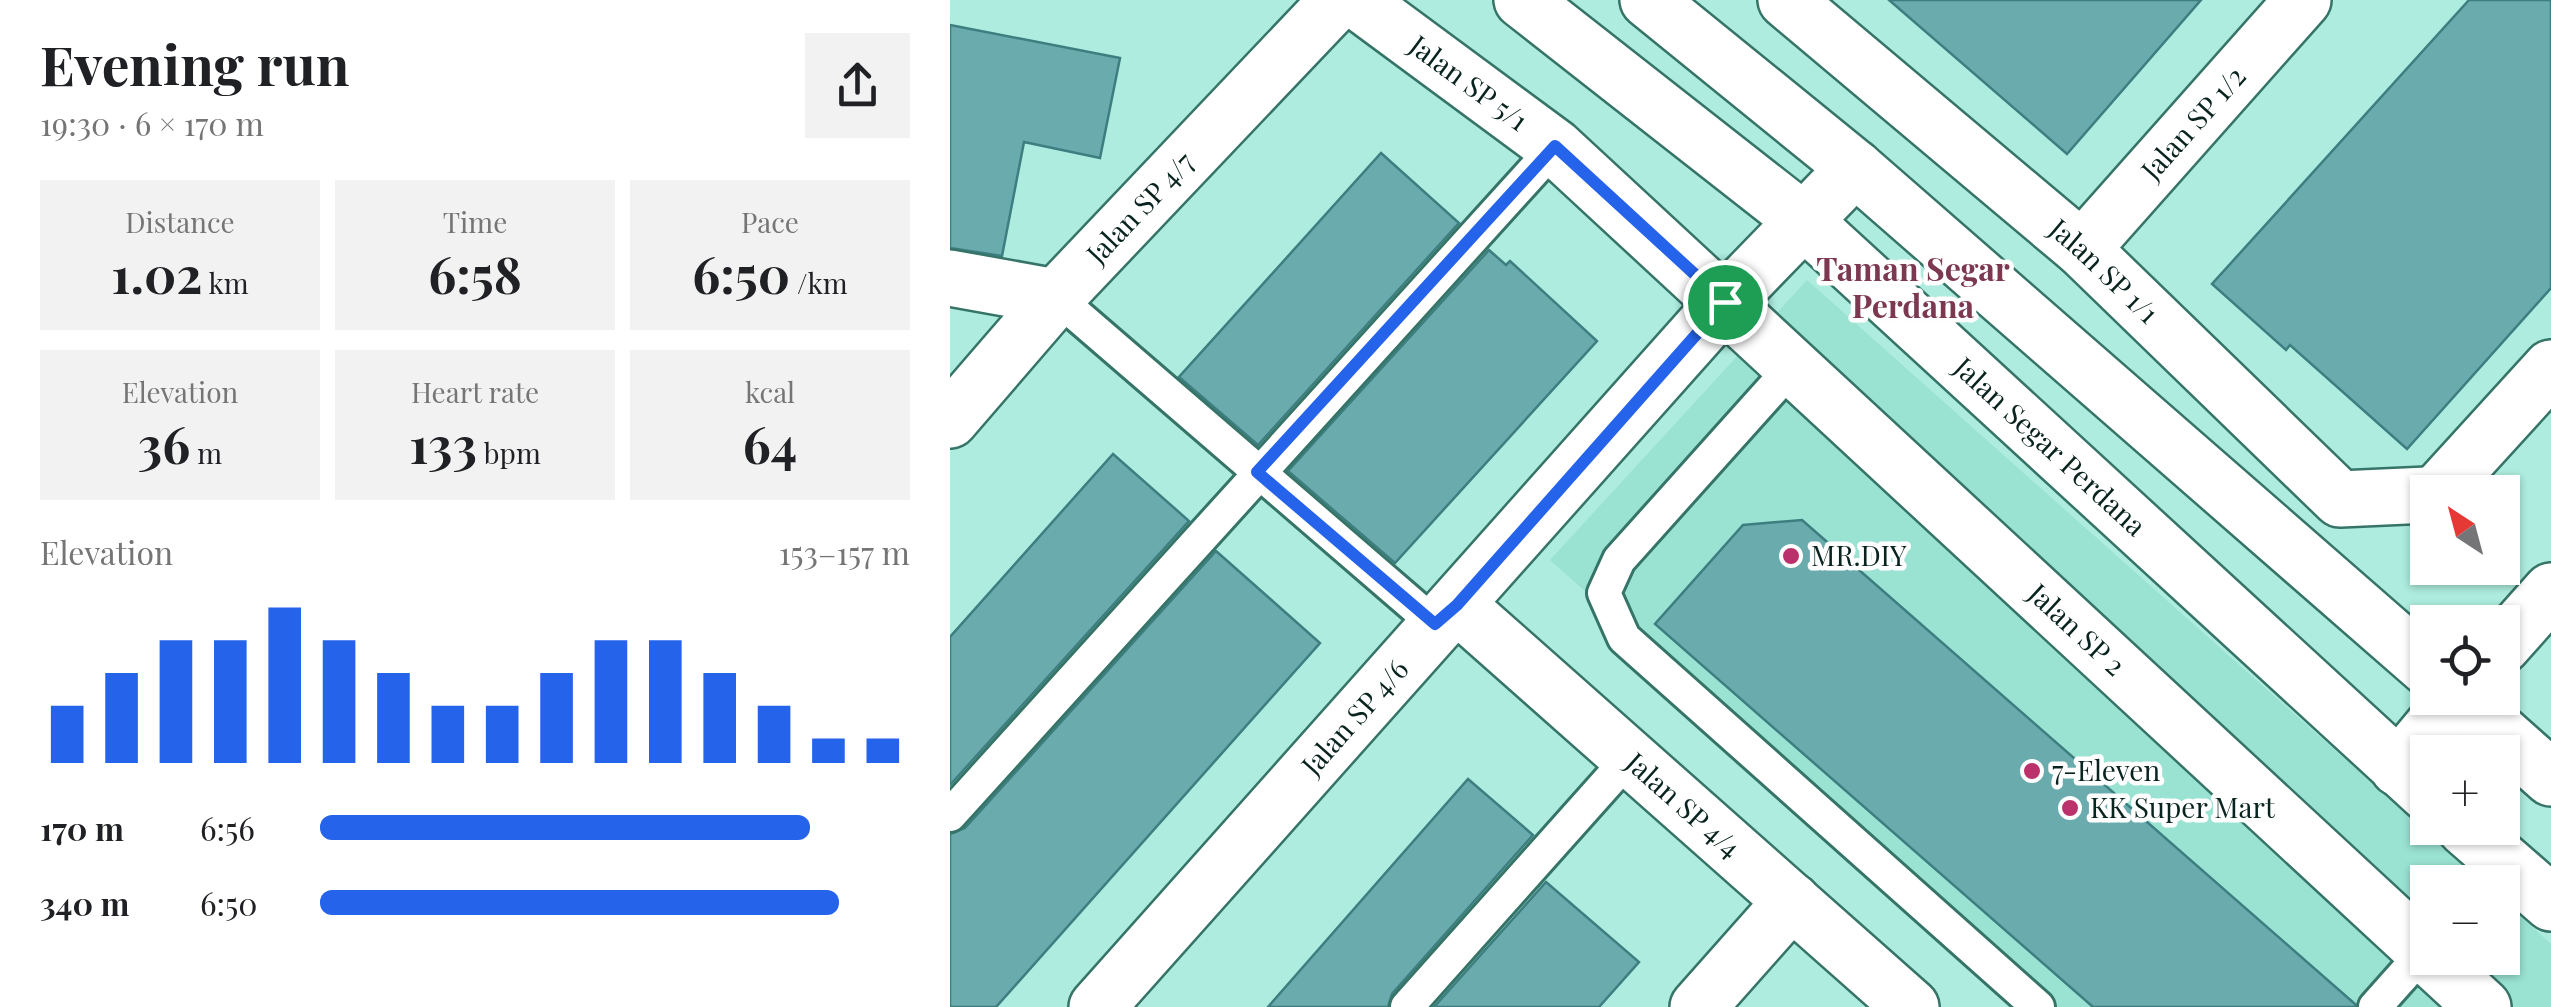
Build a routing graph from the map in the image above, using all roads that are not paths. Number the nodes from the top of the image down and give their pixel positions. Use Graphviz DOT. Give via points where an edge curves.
graph roads {
  1 [pos="1338,0"];
  2 [pos="1356,0"];
  3 [pos="1522,0"];
  4 [pos="1648,0"];
  5 [pos="1786,0"];
  6 [pos="2304,0"];
  7 [pos="1555,146"];
  8 [pos="1856,168"];
  9 [pos="1805,222"];
  10 [pos="2082,248"];
  11 [pos="950,278"];
  12 [pos="1056,297"];
  13 [pos="1708,321"];
  14 [pos="1793,366"];
  15 [pos="2551,368"];
  16 [pos="950,420"];
  17 [pos="1257,472"];
  18 [pos="2453,475"];
  19 [pos="2410,496"];
  20 [pos="2551,591"];
  21 [pos="1446,614"];
  22 [pos="2520,626"];
  23 [pos="2410,652"];
  24 [pos="2479,715"];
  25 [pos="1629,758"];
  26 [pos="2410,778"];
  27 [pos="2551,778"];
  28 [pos="950,815"];
  29 [pos="2485,845"];
  30 [pos="1792,902"];
  31 [pos="2551,903"];
  32 [pos="2410,939"];
  33 [pos="2410,972"];
  34 [pos="2449,975"];
  35 [pos="1097,1007"];
  36 [pos="1408,1007"];
  37 [pos="1698,1007"];
  38 [pos="1910,1007"];
  39 [pos="2038,1007"];
  40 [pos="2375,1007"];
  41 [pos="2483,1007"];
  1 -- 12 [label="street, Jalan SP 4/7"];
  2 -- 7 [label="street, Jalan SP 5/1"];
  3 -- 9 [label="street, Jalan Segar Perdana"];
  4 -- 8 [label="street"];
  5 -- 10 [label="street, Jalan SP 1/1"];
  6 -- 10 [label="street, Jalan SP 1/2"];
  7 -- 13 [label="street, Jalan SP 5/1" via="1666,249"];
  7 -- 17 [label="lane"];
  8 -- 9 [label="street, Jalan SP 4/6"];
  8 -- 23 [label="street"];
  9 -- 13 [label="street, Jalan SP 4/6"];
  9 -- 26 [label="street, Jalan Segar Perdana"];
  10 -- 19 [label="street, Jalan SP 1/1" via="2340,499"];
  11 -- 12 [label="street"];
  12 -- 16 [label="street, Jalan SP 4/7"];
  12 -- 17 [label="lane"];
  13 -- 14 [label="street, Jalan SP 2"];
  13 -- 21 [label="street, Jalan SP 4/6"];
  14 -- 32 [label="street, Jalan SP 2"];
  14 -- 39 [label="lane" via="1620,560 1604,593 1624,638"];
  15 -- 18 [label="street"];
  17 -- 21 [label="lane"];
  17 -- 28 [label="lane"];
  20 -- 22 [label="street"];
  21 -- 25 [label="street, Jalan SP 4/4"];
  21 -- 35 [label="street, Jalan SP 4/6"];
  24 -- 27 [label="street"];
  25 -- 30 [label="street, Jalan SP 4/4"];
  25 -- 36 [label="lane"];
  29 -- 31 [label="street"];
  30 -- 37 [label="street"];
  30 -- 38 [label="street, Jalan SP 4/4"];
  33 -- 40 [label="lane"];
  34 -- 41 [label="street, Jalan SP 2"];
}
